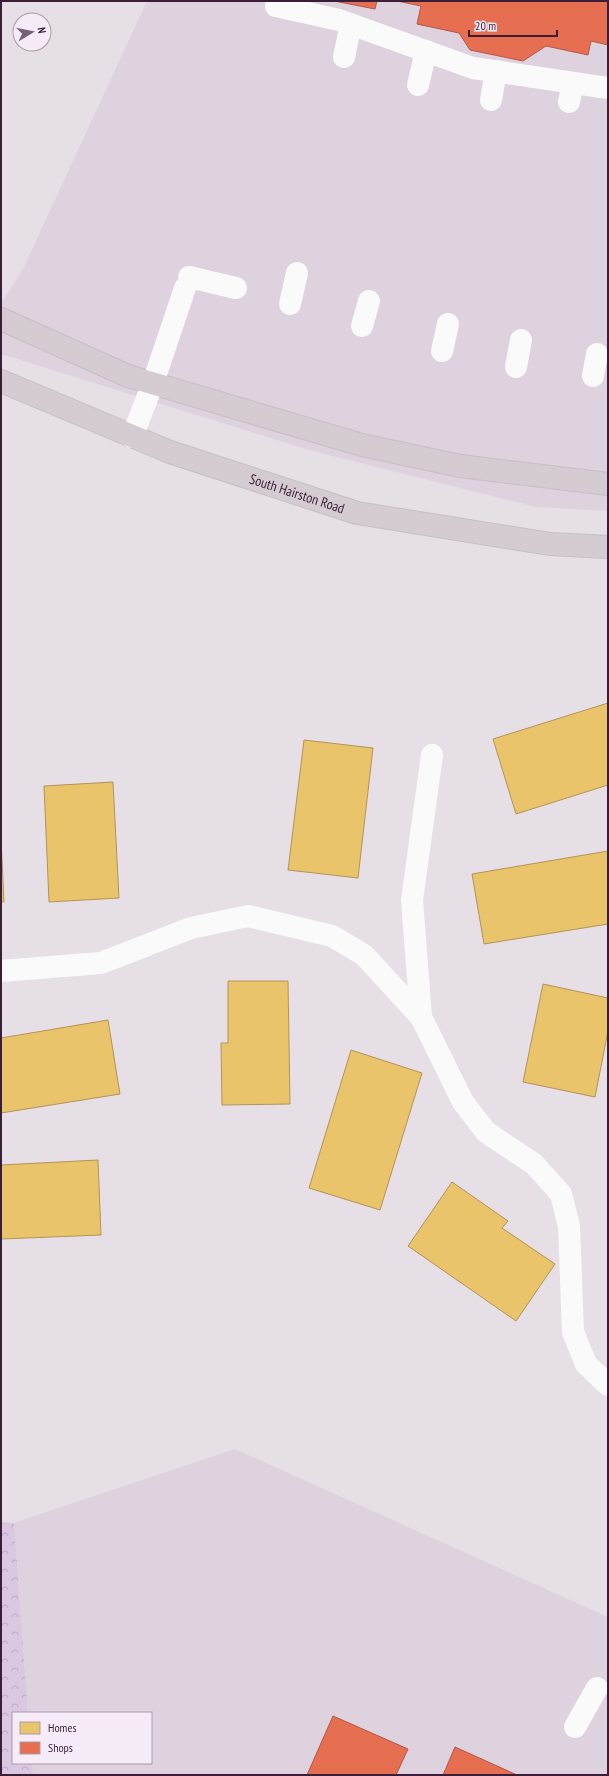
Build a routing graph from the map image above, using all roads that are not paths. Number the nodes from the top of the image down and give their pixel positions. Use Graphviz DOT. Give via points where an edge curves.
graph roads {
  1 [pos="273,10"];
  2 [pos="351,24"];
  3 [pos="426,51"];
  4 [pos="344,57"];
  5 [pos="496,71"];
  6 [pos="418,85"];
  7 [pos="608,88"];
  8 [pos="491,100"];
  9 [pos="297,273"];
  10 [pos="236,288"];
  11 [pos="368,301"];
  12 [pos="290,304"];
  13 [pos="1,319"];
  14 [pos="448,324"];
  15 [pos="362,326"];
  16 [pos="521,340"];
  17 [pos="442,351"];
  18 [pos="597,354"];
  19 [pos="516,367"];
  20 [pos="593,376"];
  21 [pos="1,381"];
  22 [pos="153,384"];
  23 [pos="132,436"];
  24 [pos="608,484"];
  25 [pos="608,547"];
  26 [pos="432,755"];
  27 [pos="1,971"];
  28 [pos="421,1017"];
  29 [pos="608,1385"];
  30 [pos="597,1688"];
  31 [pos="575,1727"];
  1 -- 2 [label="street"];
  2 -- 3 [label="street"];
  2 -- 4 [label="street"];
  3 -- 5 [label="street" via="473,68"];
  3 -- 6 [label="street"];
  5 -- 7 [label="street" via="571,92"];
  5 -- 8 [label="street"];
  9 -- 12 [label="street"];
  10 -- 22 [label="street" via="187,282"];
  11 -- 15 [label="street"];
  13 -- 22 [label="main road" via="128,376"];
  14 -- 17 [label="street"];
  16 -- 19 [label="street"];
  18 -- 20 [label="street"];
  21 -- 23 [label="main road, South Hairston Road"];
  22 -- 23 [label="street"];
  22 -- 24 [label="main road" via="362,445 460,466"];
  23 -- 25 [label="main road, South Hairston Road" via="170,452 357,513 550,544"];
  26 -- 28 [label="street" via="412,900"];
  27 -- 28 [label="street" via="101,963 191,928 248,916 332,936 364,955"];
  28 -- 29 [label="street" via="463,1102 486,1132 534,1164 561,1194 569,1226 573,1332 586,1364"];
  30 -- 31 [label="street"];
}
